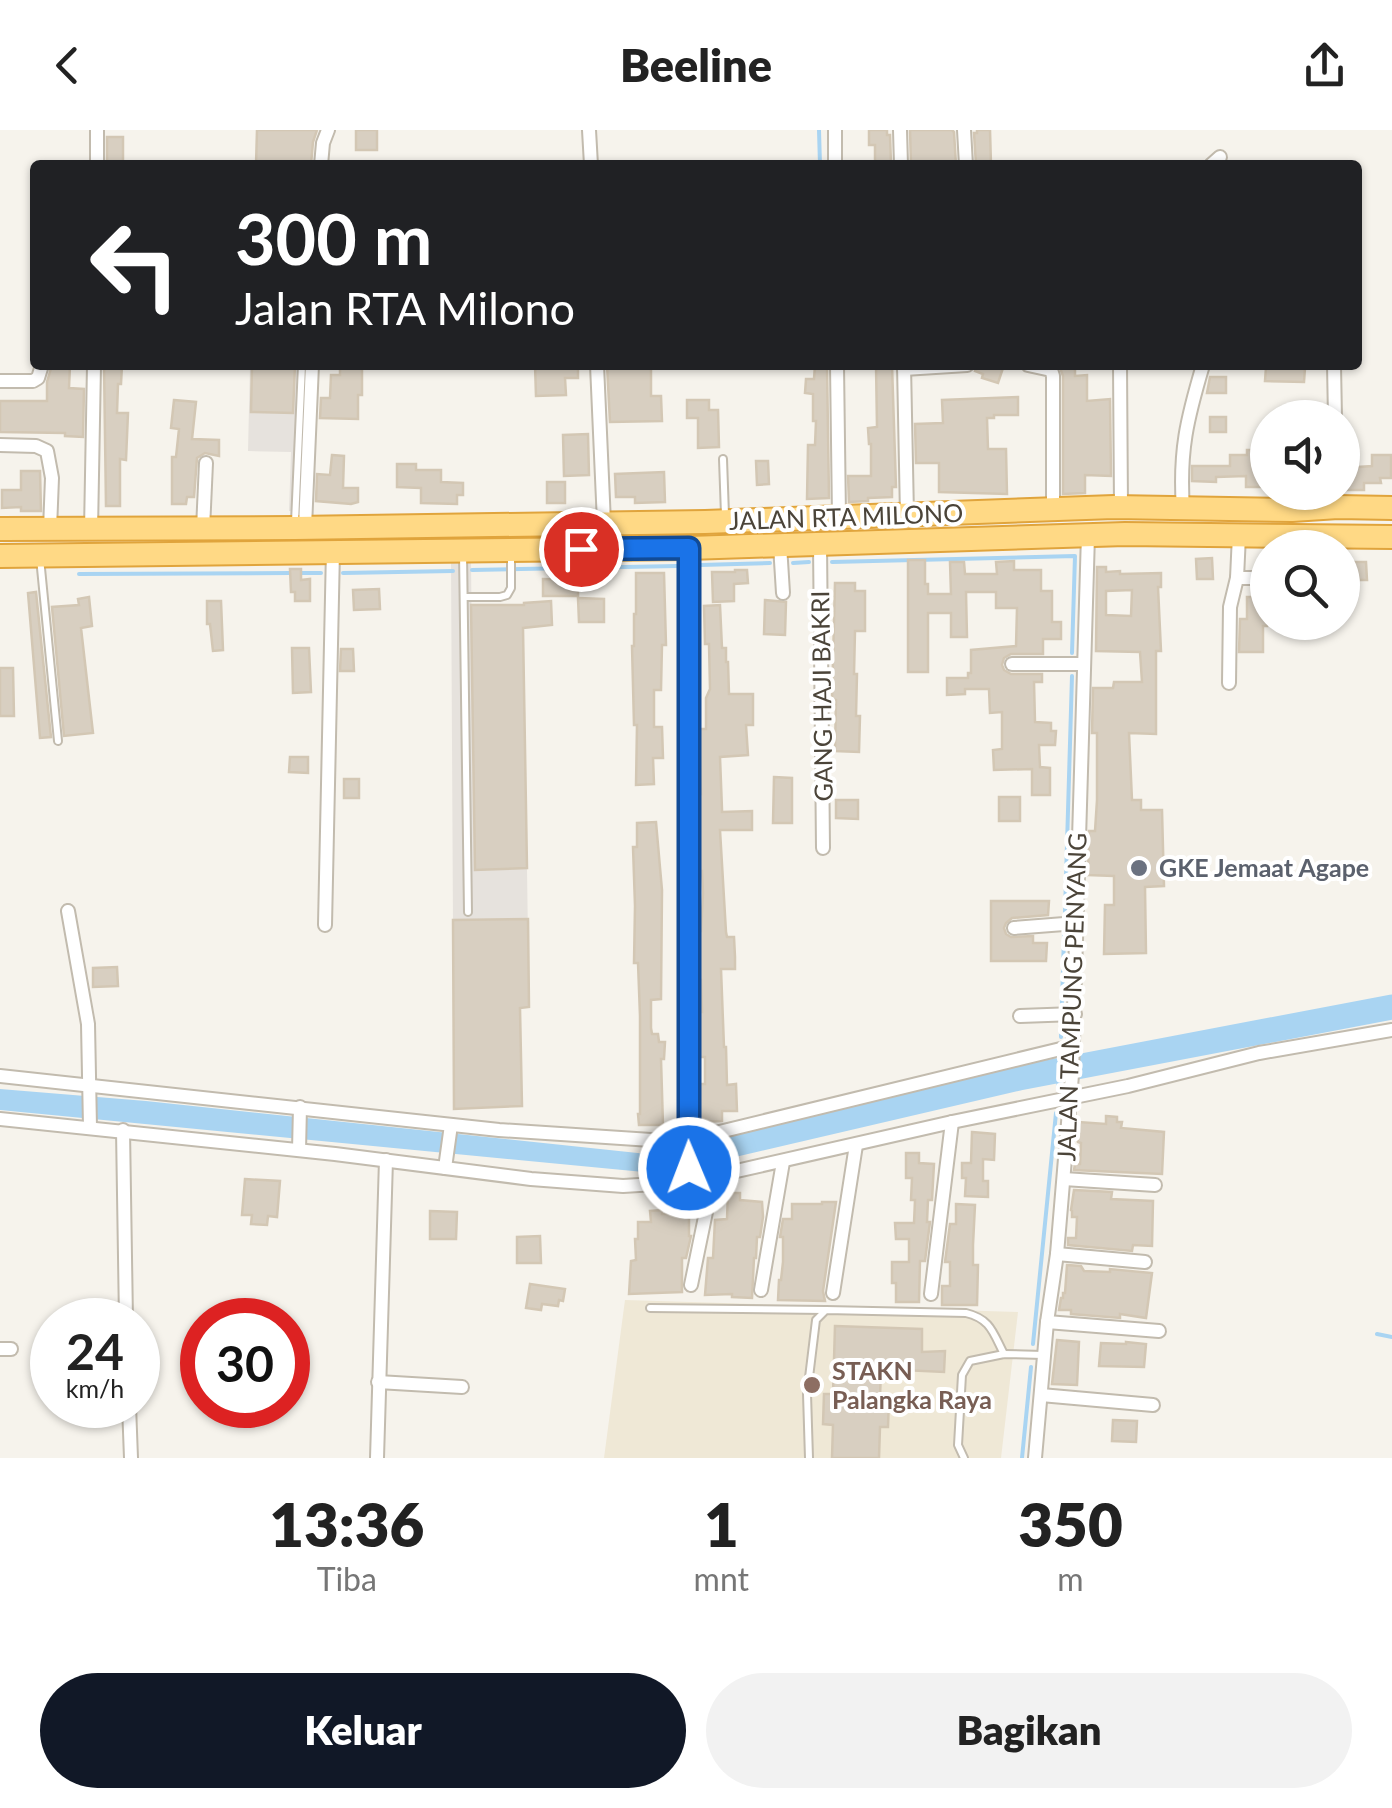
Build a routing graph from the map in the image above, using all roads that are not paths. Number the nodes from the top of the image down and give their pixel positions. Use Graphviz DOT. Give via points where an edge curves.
graph roads {
  1 [pos="97,130"];
  2 [pos="328,130"];
  3 [pos="589,130"];
  4 [pos="834,130"];
  5 [pos="900,130"];
  6 [pos="964,130"];
  7 [pos="97,160"];
  8 [pos="321,160"];
  9 [pos="590,160"];
  10 [pos="835,160"];
  11 [pos="900,160"];
  12 [pos="966,160"];
  13 [pos="40,370"];
  14 [pos="94,370"];
  15 [pos="302,370"];
  16 [pos="312,370"];
  17 [pos="597,370"];
  18 [pos="837,370"];
  19 [pos="904,370"];
  20 [pos="1051,370"];
  21 [pos="1120,370"];
  22 [pos="1201,370"];
  23 [pos="1334,370"];
  24 [pos="0,381"];
  25 [pos="1335,400"];
  26 [pos="0,446"];
  27 [pos="723,458"];
  28 [pos="206,463"];
  29 [pos="1360,503"];
  30 [pos="1121,508"];
  31 [pos="1392,508"];
  32 [pos="1053,509"];
  33 [pos="1183,509"];
  34 [pos="1250,510"];
  35 [pos="1292,510"];
  36 [pos="907,515"];
  37 [pos="838,517"];
  38 [pos="725,522"];
  39 [pos="604,524"];
  40 [pos="300,528"];
  41 [pos="333,528"];
  42 [pos="0,529"];
  43 [pos="50,529"];
  44 [pos="202,529"];
  45 [pos="91,530"];
  46 [pos="1298,530"];
  47 [pos="1088,535"];
  48 [pos="1238,535"];
  49 [pos="1250,536"];
  50 [pos="1392,537"];
  51 [pos="1360,538"];
  52 [pos="820,544"];
  53 [pos="780,545"];
  54 [pos="689,548"];
  55 [pos="510,550"];
  56 [pos="462,551"];
  57 [pos="332,553"];
  58 [pos="0,556"];
  59 [pos="40,556"];
  60 [pos="1237,578"];
  61 [pos="1250,578"];
  62 [pos="783,593"];
  63 [pos="464,597"];
  64 [pos="1012,664"];
  65 [pos="1084,664"];
  66 [pos="1229,683"];
  67 [pos="58,741"];
  68 [pos="823,848"];
  69 [pos="68,911"];
  70 [pos="468,912"];
  71 [pos="1078,923"];
  72 [pos="325,925"];
  73 [pos="1014,928"];
  74 [pos="1075,1014"];
  75 [pos="1020,1016"];
  76 [pos="1392,1030"];
  77 [pos="1073,1052"];
  78 [pos="0,1076"];
  79 [pos="90,1098"];
  80 [pos="1071,1098"];
  81 [pos="300,1113"];
  82 [pos="0,1119"];
  83 [pos="952,1122"];
  84 [pos="90,1127"];
  85 [pos="450,1128"];
  86 [pos="122,1130"];
  87 [pos="688,1144"];
  88 [pos="856,1145"];
  89 [pos="299,1150"];
  90 [pos="386,1160"];
  91 [pos="783,1162"];
  92 [pos="445,1164"];
  93 [pos="689,1175"];
  94 [pos="712,1178"];
  95 [pos="1064,1179"];
  96 [pos="1155,1184"];
  97 [pos="1057,1254"];
  98 [pos="1145,1262"];
  99 [pos="691,1285"];
  100 [pos="761,1290"];
  101 [pos="834,1292"];
  102 [pos="931,1294"];
  103 [pos="126,1298"];
  104 [pos="650,1308"];
  105 [pos="826,1310"];
  106 [pos="1047,1322"];
  107 [pos="1159,1331"];
  108 [pos="1004,1354"];
  109 [pos="1044,1355"];
  110 [pos="378,1382"];
  111 [pos="462,1386"];
  112 [pos="1040,1394"];
  113 [pos="1153,1405"];
  114 [pos="130,1428"];
  115 [pos="131,1458"];
  116 [pos="376,1458"];
  117 [pos="809,1458"];
  118 [pos="964,1458"];
  119 [pos="1035,1458"];
  1 -- 7 [label="street"];
  2 -- 8 [label="street"];
  3 -- 9 [label="street"];
  4 -- 10 [label="street"];
  5 -- 11 [label="street"];
  6 -- 12 [label="street"];
  13 -- 24 [label="street" via="33,381"];
  14 -- 45 [label="street"];
  15 -- 40 [label="lane"];
  16 -- 40 [label="street"];
  17 -- 39 [label="street"];
  18 -- 37 [label="street"];
  19 -- 36 [label="street"];
  20 -- 32 [label="street"];
  21 -- 30 [label="street"];
  22 -- 33 [label="street" via="1182,446"];
  23 -- 25 [label="street"];
  26 -- 43 [label="street" via="46,451"];
  27 -- 38 [label="lane"];
  28 -- 44 [label="street"];
  29 -- 31 [label="highway, JALAN RTA MILONO"];
  30 -- 32 [label="highway, JALAN RTA MILONO"];
  30 -- 33 [label="highway, JALAN RTA MILONO"];
  32 -- 36 [label="highway, JALAN RTA MILONO"];
  33 -- 34 [label="highway, JALAN RTA MILONO"];
  35 -- 46 [label="highway"];
  36 -- 37 [label="highway, JALAN RTA MILONO"];
  37 -- 38 [label="highway, JALAN RTA MILONO"];
  38 -- 39 [label="highway, JALAN RTA MILONO"];
  39 -- 41 [label="highway, JALAN RTA MILONO"];
  40 -- 41 [label="highway, JALAN RTA MILONO"];
  40 -- 44 [label="highway, JALAN RTA MILONO"];
  41 -- 57 [label="street"];
  42 -- 43 [label="highway, JALAN RTA MILONO"];
  43 -- 45 [label="highway, JALAN RTA MILONO"];
  44 -- 45 [label="highway, JALAN RTA MILONO"];
  47 -- 48 [label="highway, JALAN RTA MILONO"];
  47 -- 52 [label="highway, JALAN RTA MILONO"];
  47 -- 65 [label="street, JALAN TAMPUNG PENYANG"];
  48 -- 49 [label="highway, JALAN RTA MILONO"];
  48 -- 60 [label="street"];
  50 -- 51 [label="highway, JALAN RTA MILONO"];
  52 -- 53 [label="highway, JALAN RTA MILONO"];
  52 -- 68 [label="street, GANG HAJI BAKRI"];
  53 -- 54 [label="highway, JALAN RTA MILONO"];
  53 -- 62 [label="street"];
  54 -- 55 [label="highway, JALAN RTA MILONO"];
  54 -- 87 [label="street"];
  55 -- 56 [label="highway, JALAN RTA MILONO"];
  55 -- 63 [label="lane" via="508,595"];
  56 -- 57 [label="highway, JALAN RTA MILONO"];
  56 -- 63 [label="lane"];
  57 -- 59 [label="highway, JALAN RTA MILONO"];
  57 -- 72 [label="street"];
  58 -- 59 [label="highway, JALAN RTA MILONO"];
  59 -- 67 [label="lane"];
  60 -- 61 [label="street"];
  60 -- 66 [label="street"];
  63 -- 70 [label="lane"];
  64 -- 65 [label="street"];
  65 -- 71 [label="street, JALAN TAMPUNG PENYANG"];
  69 -- 79 [label="street" via="88,1024"];
  71 -- 73 [label="street"];
  71 -- 74 [label="street, JALAN TAMPUNG PENYANG"];
  74 -- 75 [label="street"];
  74 -- 77 [label="street, JALAN TAMPUNG PENYANG"];
  76 -- 80 [label="street" via="1258,1053"];
  77 -- 80 [label="street, JALAN TAMPUNG PENYANG"];
  77 -- 87 [label="street"];
  78 -- 79 [label="street"];
  79 -- 81 [label="street"];
  79 -- 84 [label="street"];
  80 -- 83 [label="street"];
  80 -- 95 [label="street, JALAN TAMPUNG PENYANG"];
  81 -- 85 [label="street"];
  81 -- 89 [label="street"];
  82 -- 84 [label="street"];
  83 -- 88 [label="street"];
  83 -- 102 [label="street"];
  84 -- 86 [label="street"];
  85 -- 87 [label="street"];
  85 -- 92 [label="street"];
  86 -- 89 [label="street"];
  86 -- 103 [label="street"];
  87 -- 93 [label="street"];
  88 -- 91 [label="street"];
  88 -- 101 [label="street"];
  89 -- 90 [label="street"];
  90 -- 92 [label="street"];
  90 -- 110 [label="street"];
  91 -- 94 [label="street"];
  91 -- 100 [label="street"];
  92 -- 93 [label="street" via="623,1186"];
  93 -- 94 [label="street"];
  94 -- 99 [label="street"];
  95 -- 96 [label="street"];
  95 -- 97 [label="street, JALAN TAMPUNG PENYANG"];
  97 -- 98 [label="street"];
  97 -- 106 [label="street, JALAN TAMPUNG PENYANG"];
  104 -- 105 [label="lane"];
  105 -- 108 [label="lane" via="966,1313 984,1319"];
  105 -- 117 [label="lane" via="816,1320 807,1394"];
  106 -- 107 [label="street"];
  106 -- 109 [label="street, JALAN TAMPUNG PENYANG"];
  108 -- 109 [label="lane"];
  108 -- 118 [label="lane" via="970,1361 962,1375 958,1445"];
  109 -- 112 [label="street, JALAN TAMPUNG PENYANG"];
  110 -- 111 [label="street"];
  110 -- 116 [label="street"];
  112 -- 113 [label="street"];
  112 -- 119 [label="street, JALAN TAMPUNG PENYANG"];
  114 -- 115 [label="street"];
}
